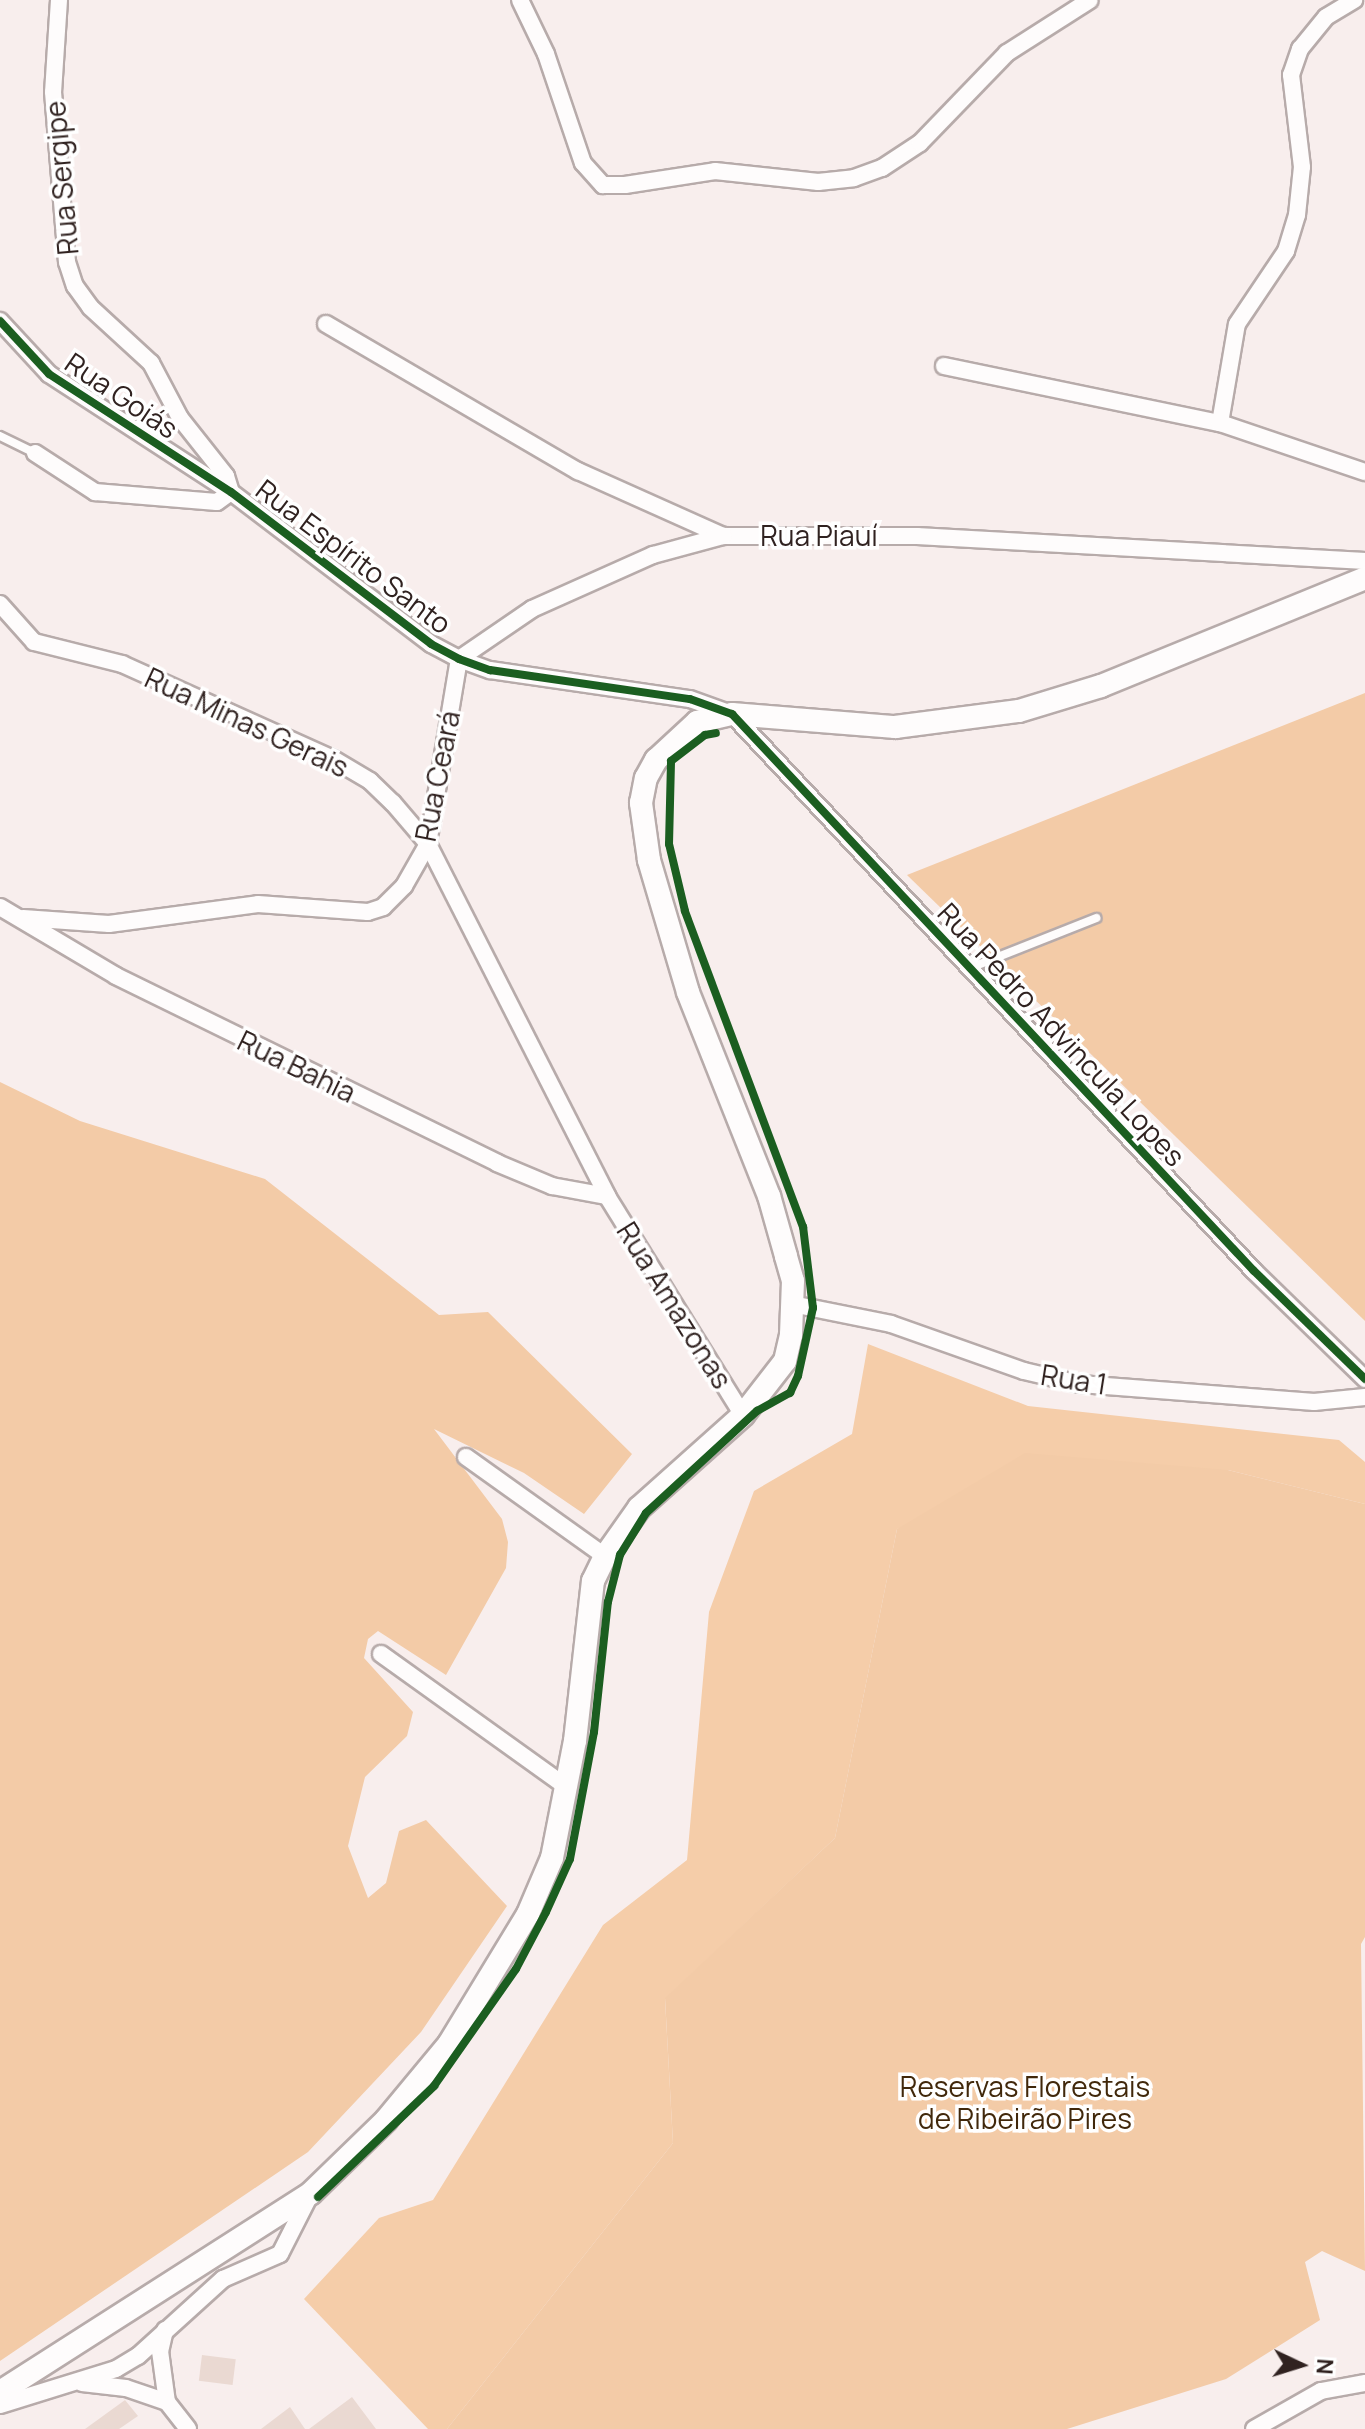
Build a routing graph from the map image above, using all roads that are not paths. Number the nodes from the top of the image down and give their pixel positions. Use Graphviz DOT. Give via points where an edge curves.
graph roads {
  1 [pos="59,0"];
  2 [pos="520,0"];
  3 [pos="1090,0"];
  4 [pos="1354,0"];
  5 [pos="0,321"];
  6 [pos="326,324"];
  7 [pos="944,366"];
  8 [pos="1220,423"];
  9 [pos="0,436"];
  10 [pos="35,453"];
  11 [pos="1365,472"];
  12 [pos="231,492"];
  13 [pos="723,536"];
  14 [pos="1365,561"];
  15 [pos="1365,578"];
  16 [pos="0,604"];
  17 [pos="459,659"];
  18 [pos="732,714"];
  19 [pos="428,844"];
  20 [pos="0,907"];
  21 [pos="23,918"];
  22 [pos="1096,918"];
  23 [pos="969,968"];
  24 [pos="607,1196"];
  25 [pos="792,1304"];
  26 [pos="1365,1379"];
  27 [pos="1365,1397"];
  28 [pos="743,1415"];
  29 [pos="466,1457"];
  30 [pos="605,1556"];
  31 [pos="381,1654"];
  32 [pos="564,1785"];
  33 [pos="311,2193"];
  34 [pos="165,2328"];
  35 [pos="76,2382"];
  36 [pos="1365,2383"];
  37 [pos="0,2392"];
  38 [pos="167,2402"];
  39 [pos="0,2405"];
  40 [pos="188,2429"];
  41 [pos="1254,2429"];
  1 -- 12 [label="street, Rua Sergipe" via="53,92 67,262 75,286 90,307 151,363 180,418 226,476"];
  2 -- 3 [label="street" via="546,54 583,163 603,185 715,171 818,182 882,168 920,143 1007,53"];
  4 -- 8 [label="street" via="1326,17 1300,49 1291,75 1302,167 1297,215 1286,251 1237,324"];
  5 -- 12 [label="street, Rua Goiás" via="49,374"];
  6 -- 13 [label="street, Rua Piauí" via="578,471"];
  7 -- 8 [label="street"];
  8 -- 11 [label="street"];
  9 -- 10 [label="lane"];
  10 -- 12 [label="street" via="95,492 217,502"];
  12 -- 17 [label="street, Rua Espírito Santo" via="431,644"];
  13 -- 14 [label="street, Rua Piauí" via="917,536"];
  13 -- 17 [label="street" via="653,555 532,609"];
  15 -- 18 [label="main road" via="1101,686 1019,711 895,727"];
  16 -- 19 [label="street, Rua Minas Gerais" via="34,642 122,664 333,759 370,781"];
  17 -- 18 [label="street, Rua Espírito Santo" via="490,670 690,699"];
  17 -- 19 [label="street, Rua Ceará"];
  18 -- 23 [label="street, Rua Pedro Advincula Lopes"];
  18 -- 25 [label="main road" via="697,722 671,741 646,778 641,803 649,860 688,992 769,1196 793,1281"];
  19 -- 21 [label="street, Rua Ceará" via="395,898 368,912 258,904 125,924"];
  19 -- 24 [label="street, Rua Minas Gerais"];
  20 -- 21 [label="street, Rua Bahia"];
  21 -- 24 [label="street, Rua Bahia" via="116,976 483,1157 552,1186"];
  22 -- 23 [label="lane"];
  23 -- 26 [label="street, Rua Pedro Advincula Lopes" via="1254,1271"];
  24 -- 28 [label="street, Rua Amazonas"];
  25 -- 27 [label="street, Rua 1" via="891,1324 1024,1371 1080,1384 1314,1402"];
  25 -- 28 [label="main road" via="785,1361"];
  28 -- 30 [label="main road" via="639,1508"];
  29 -- 30 [label="street"];
  30 -- 32 [label="main road" via="593,1581 575,1741"];
  31 -- 32 [label="street"];
  32 -- 33 [label="main road" via="552,1858 528,1914 449,2044 386,2120"];
  33 -- 34 [label="street" via="280,2254 223,2279"];
  33 -- 37 [label="main road"];
  34 -- 35 [label="street" via="128,2363"];
  34 -- 38 [label="street" via="160,2351"];
  35 -- 38 [label="street" via="126,2388"];
  35 -- 39 [label="street"];
  36 -- 41 [label="street" via="1321,2391"];
  38 -- 40 [label="street"];
}
